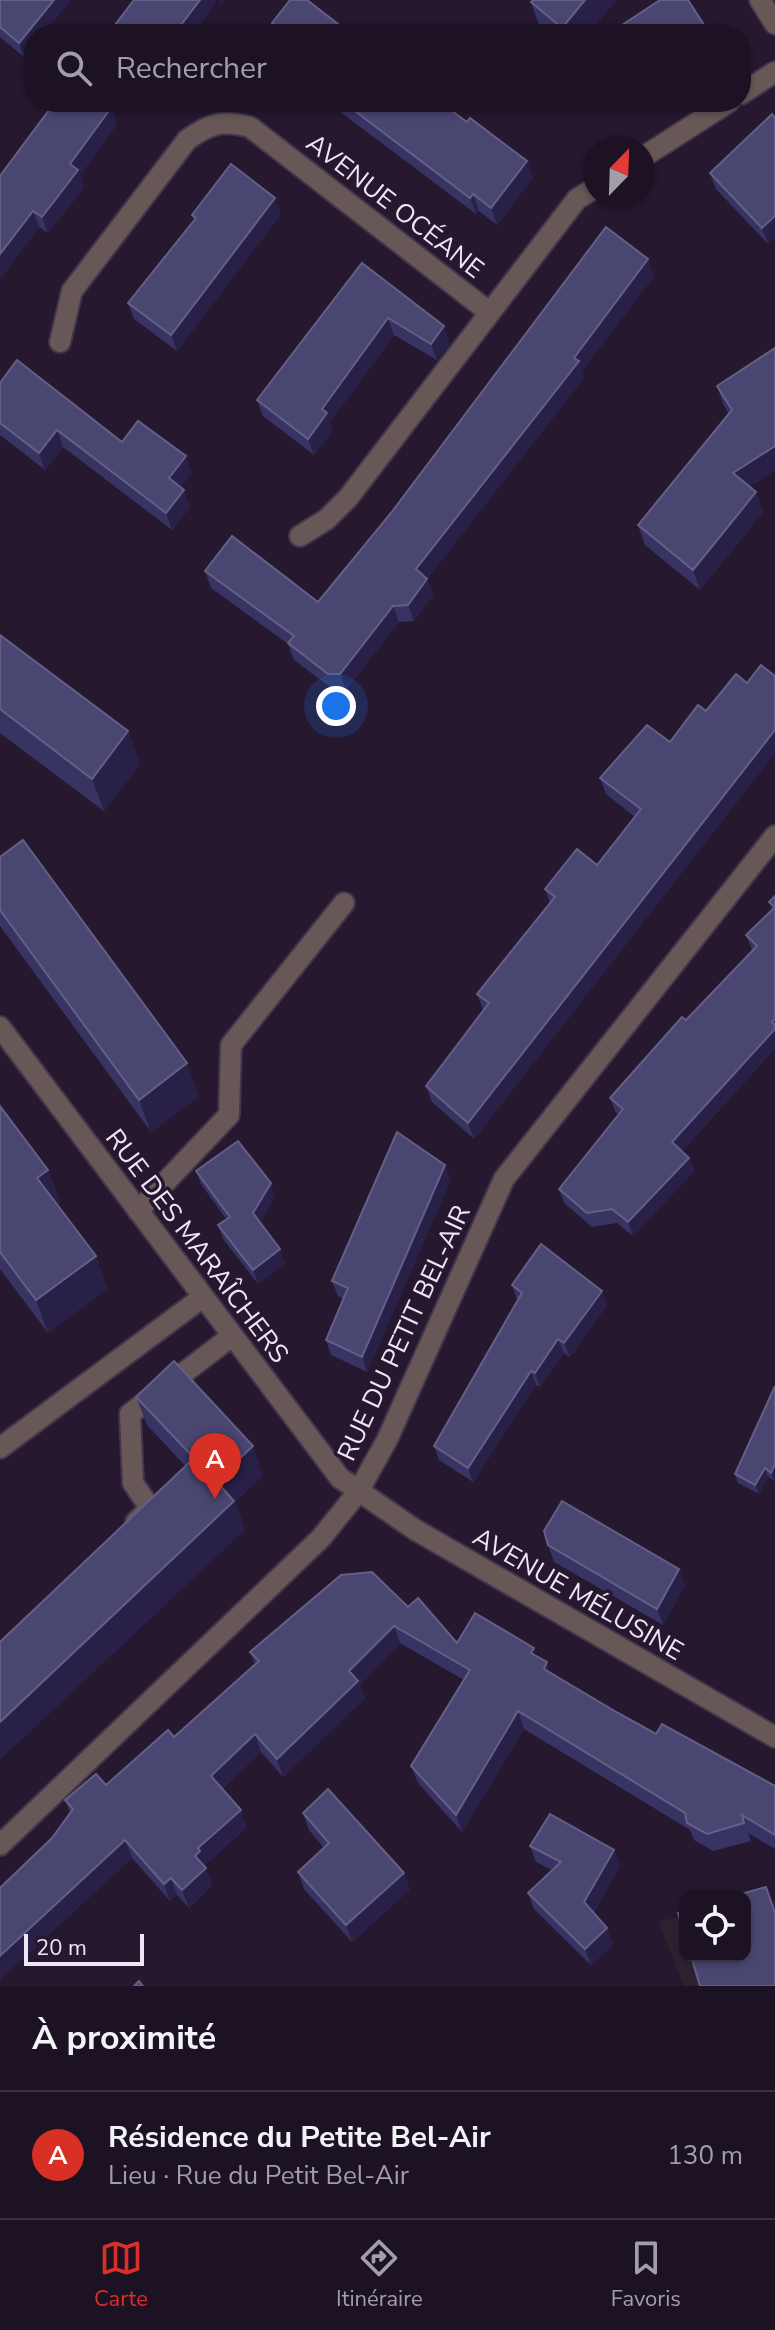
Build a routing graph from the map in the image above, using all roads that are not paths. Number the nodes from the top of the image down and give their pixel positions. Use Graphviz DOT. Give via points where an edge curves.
graph roads {
  1 [pos="760,0"];
  2 [pos="775,24"];
  3 [pos="775,72"];
  4 [pos="751,88"];
  5 [pos="713,112"];
  6 [pos="655,149"];
  7 [pos="583,195"];
  8 [pos="489,312"];
  9 [pos="60,342"];
  10 [pos="300,536"];
  11 [pos="775,836"];
  12 [pos="344,903"];
  13 [pos="0,1027"];
  14 [pos="138,1211"];
  15 [pos="203,1297"];
  16 [pos="232,1336"];
  17 [pos="0,1448"];
  18 [pos="358,1492"];
  19 [pos="118,1540"];
  20 [pos="775,1737"];
  21 [pos="0,1845"];
  1 -- 2 [label="street"];
  3 -- 4 [label="street"];
  5 -- 6 [label="street"];
  7 -- 8 [label="street, AVENUE OCÉANE"];
  8 -- 9 [label="street, AVENUE OCÉANE" via="250,127 228,122 208,124 187,140 72,291"];
  8 -- 10 [label="street, AVENUE OCÉANE" via="348,498"];
  11 -- 18 [label="street, RUE DU PETIT BEL-AIR" via="504,1179 387,1440"];
  12 -- 14 [label="street" via="231,1045 229,1115"];
  13 -- 14 [label="street, RUE DES MARAÎCHERS"];
  14 -- 15 [label="street, RUE DES MARAÎCHERS"];
  15 -- 16 [label="street, RUE DES MARAÎCHERS"];
  15 -- 17 [label="street"];
  16 -- 18 [label="street, RUE DES MARAÎCHERS" via="340,1478"];
  16 -- 19 [label="street" via="130,1414 133,1483 150,1508"];
  18 -- 20 [label="street, AVENUE MÉLUSINE"];
  18 -- 21 [label="street, RUE DU PETIT BEL-AIR" via="321,1538"];
}
